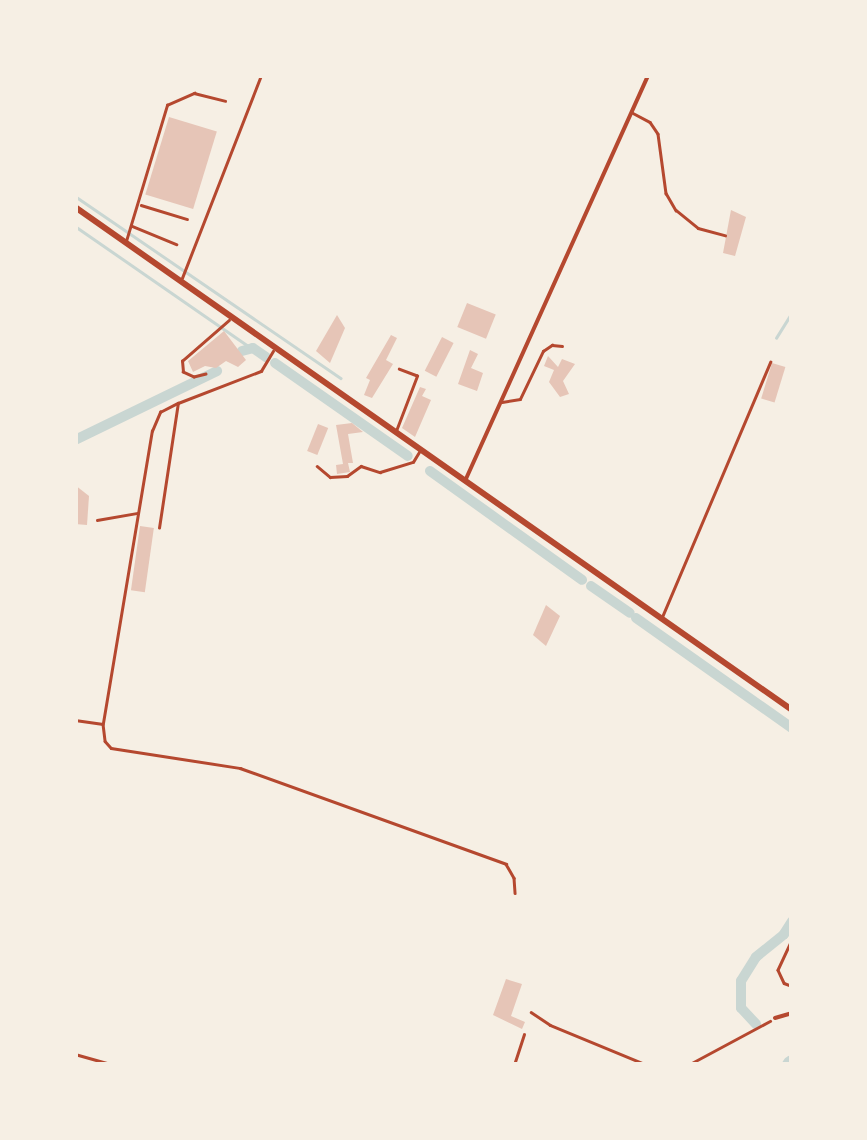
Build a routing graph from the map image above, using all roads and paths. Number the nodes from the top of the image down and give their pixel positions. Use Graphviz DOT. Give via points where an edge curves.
graph roads {
  1 [pos="260,75"];
  2 [pos="648,75"];
  3 [pos="225,101"];
  4 [pos="631,112"];
  5 [pos="138,204"];
  6 [pos="75,208"];
  7 [pos="187,219"];
  8 [pos="132,226"];
  9 [pos="725,235"];
  10 [pos="125,242"];
  11 [pos="176,244"];
  12 [pos="181,282"];
  13 [pos="232,318"];
  14 [pos="562,346"];
  15 [pos="275,348"];
  16 [pos="770,362"];
  17 [pos="399,369"];
  18 [pos="206,374"];
  19 [pos="501,402"];
  20 [pos="178,404"];
  21 [pos="396,432"];
  22 [pos="420,450"];
  23 [pos="317,466"];
  24 [pos="465,481"];
  25 [pos="139,512"];
  26 [pos="97,520"];
  27 [pos="158,528"];
  28 [pos="661,618"];
  29 [pos="792,710"];
  30 [pos="75,720"];
  31 [pos="103,724"];
  32 [pos="514,893"];
  33 [pos="792,940"];
  34 [pos="792,986"];
  35 [pos="531,1012"];
  36 [pos="792,1012"];
  37 [pos="776,1018"];
  38 [pos="524,1034"];
  39 [pos="75,1054"];
  40 [pos="114,1065"];
  41 [pos="514,1065"];
  42 [pos="647,1065"];
  43 [pos="688,1065"];
  1 -- 12 [label="lane"];
  2 -- 4 [label="street"];
  3 -- 5 [label="lane" via="194,94 167,105"];
  4 -- 9 [label="lane" via="658,134 666,193 676,210 698,228"];
  4 -- 19 [label="street"];
  5 -- 7 [label="lane"];
  5 -- 8 [label="lane"];
  6 -- 10 [label="main road"];
  8 -- 10 [label="lane"];
  8 -- 11 [label="lane"];
  10 -- 12 [label="main road"];
  12 -- 13 [label="main road"];
  13 -- 15 [label="main road"];
  13 -- 18 [label="lane" via="182,361 183,372"];
  14 -- 19 [label="lane" via="543,351 520,399"];
  15 -- 20 [label="lane" via="260,371"];
  15 -- 21 [label="main road"];
  16 -- 28 [label="lane"];
  17 -- 21 [label="lane" via="417,376"];
  19 -- 24 [label="street"];
  20 -- 25 [label="lane" via="160,412 152,431"];
  20 -- 27 [label="lane"];
  21 -- 22 [label="main road"];
  22 -- 23 [label="lane" via="412,462 380,472 361,466 348,476 330,477"];
  22 -- 24 [label="main road"];
  24 -- 28 [label="main road"];
  25 -- 26 [label="lane"];
  25 -- 31 [label="lane"];
  28 -- 29 [label="main road"];
  30 -- 31 [label="lane"];
  31 -- 32 [label="lane" via="111,748 240,768 506,864"];
  33 -- 34 [label="lane" via="778,970"];
  35 -- 42 [label="lane"];
  36 -- 37 [label="street"];
  37 -- 43 [label="path"];
  38 -- 41 [label="path"];
  39 -- 40 [label="path"];
}
